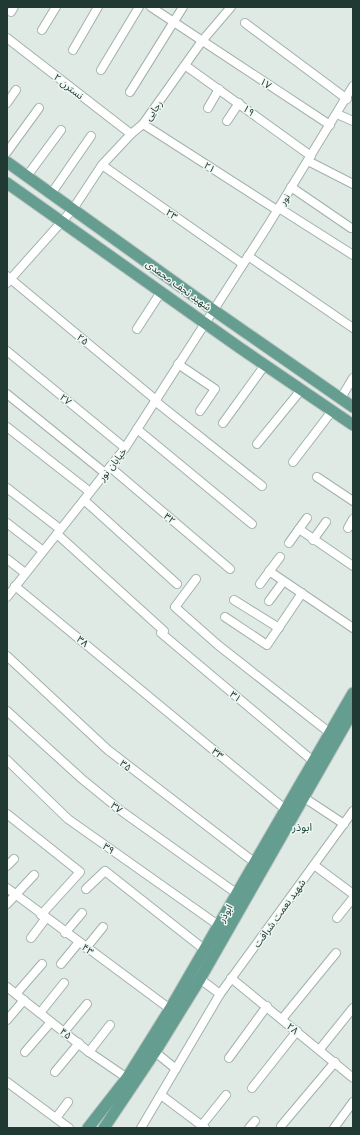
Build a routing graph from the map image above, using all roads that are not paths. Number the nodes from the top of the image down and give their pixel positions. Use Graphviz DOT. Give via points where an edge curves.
graph roads {
  1 [pos="56,7"];
  2 [pos="98,7"];
  3 [pos="139,7"];
  4 [pos="150,7"];
  5 [pos="183,7"];
  6 [pos="231,7"];
  7 [pos="173,22"];
  8 [pos="245,23"];
  9 [pos="42,30"];
  10 [pos="7,38"];
  11 [pos="202,41"];
  12 [pos="73,50"];
  13 [pos="186,66"];
  14 [pos="101,70"];
  15 [pos="353,86"];
  16 [pos="219,89"];
  17 [pos="16,90"];
  18 [pos="130,92"];
  19 [pos="346,99"];
  20 [pos="7,103"];
  21 [pos="238,103"];
  22 [pos="39,108"];
  23 [pos="208,108"];
  24 [pos="337,114"];
  25 [pos="227,121"];
  26 [pos="353,121"];
  27 [pos="143,124"];
  28 [pos="330,125"];
  29 [pos="61,130"];
  30 [pos="131,134"];
  31 [pos="91,136"];
  32 [pos="7,152"];
  33 [pos="309,158"];
  34 [pos="7,162"];
  35 [pos="102,165"];
  36 [pos="27,176"];
  37 [pos="7,183"];
  38 [pos="353,184"];
  39 [pos="291,187"];
  40 [pos="51,194"];
  41 [pos="73,209"];
  42 [pos="278,209"];
  43 [pos="62,222"];
  44 [pos="351,228"];
  45 [pos="353,255"];
  46 [pos="248,256"];
  47 [pos="243,264"];
  48 [pos="8,279"];
  49 [pos="161,292"];
  50 [pos="212,309"];
  51 [pos="204,323"];
  52 [pos="353,328"];
  53 [pos="137,329"];
  54 [pos="7,350"];
  55 [pos="178,364"];
  56 [pos="265,365"];
  57 [pos="353,378"];
  58 [pos="301,390"];
  59 [pos="7,394"];
  60 [pos="341,398"];
  61 [pos="155,401"];
  62 [pos="353,407"];
  63 [pos="200,411"];
  64 [pos="332,411"];
  65 [pos="223,424"];
  66 [pos="353,425"];
  67 [pos="7,427"];
  68 [pos="137,429"];
  69 [pos="257,444"];
  70 [pos="125,448"];
  71 [pos="293,462"];
  72 [pos="108,470"];
  73 [pos="317,477"];
  74 [pos="262,486"];
  75 [pos="7,488"];
  76 [pos="90,492"];
  77 [pos="350,498"];
  78 [pos="84,500"];
  79 [pos="307,518"];
  80 [pos="353,519"];
  81 [pos="326,522"];
  82 [pos="7,523"];
  83 [pos="252,524"];
  84 [pos="348,528"];
  85 [pos="299,529"];
  86 [pos="59,531"];
  87 [pos="313,540"];
  88 [pos="289,543"];
  89 [pos="43,551"];
  90 [pos="280,557"];
  91 [pos="7,560"];
  92 [pos="353,566"];
  93 [pos="230,569"];
  94 [pos="269,571"];
  95 [pos="26,573"];
  96 [pos="196,579"];
  97 [pos="283,582"];
  98 [pos="177,584"];
  99 [pos="260,584"];
  100 [pos="15,586"];
  101 [pos="302,593"];
  102 [pos="7,597"];
  103 [pos="234,600"];
  104 [pos="269,601"];
  105 [pos="225,617"];
  106 [pos="279,628"];
  107 [pos="353,628"];
  108 [pos="7,656"];
  109 [pos="353,693"];
  110 [pos="150,697"];
  111 [pos="7,711"];
  112 [pos="353,711"];
  113 [pos="330,733"];
  114 [pos="7,760"];
  115 [pos="313,761"];
  116 [pos="303,797"];
  117 [pos="285,809"];
  118 [pos="353,811"];
  119 [pos="7,814"];
  120 [pos="344,824"];
  121 [pos="14,859"];
  122 [pos="254,862"];
  123 [pos="314,865"];
  124 [pos="7,866"];
  125 [pos="34,876"];
  126 [pos="7,888"];
  127 [pos="86,889"];
  128 [pos="236,893"];
  129 [pos="353,894"];
  130 [pos="16,895"];
  131 [pos="353,898"];
  132 [pos="7,904"];
  133 [pos="82,913"];
  134 [pos="43,917"];
  135 [pos="337,918"];
  136 [pos="218,925"];
  137 [pos="103,927"];
  138 [pos="66,933"];
  139 [pos="31,938"];
  140 [pos="79,942"];
  141 [pos="86,948"];
  142 [pos="205,950"];
  143 [pos="336,953"];
  144 [pos="42,964"];
  145 [pos="61,964"];
  146 [pos="231,978"];
  147 [pos="200,979"];
  148 [pos="64,983"];
  149 [pos="7,987"];
  150 [pos="16,994"];
  151 [pos="220,994"];
  152 [pos="24,1000"];
  153 [pos="87,1004"];
  154 [pos="267,1006"];
  155 [pos="353,1008"];
  156 [pos="170,1009"];
  157 [pos="40,1013"];
  158 [pos="282,1019"];
  159 [pos="7,1020"];
  160 [pos="51,1022"];
  161 [pos="110,1025"];
  162 [pos="297,1031"];
  163 [pos="64,1032"];
  164 [pos="79,1044"];
  165 [pos="320,1049"];
  166 [pos="25,1052"];
  167 [pos="89,1052"];
  168 [pos="155,1052"];
  169 [pos="229,1058"];
  170 [pos="335,1062"];
  171 [pos="176,1069"];
  172 [pos="55,1072"];
  173 [pos="353,1077"];
  174 [pos="127,1078"];
  175 [pos="7,1082"];
  176 [pos="252,1088"];
  177 [pos="161,1095"];
  178 [pos="226,1095"];
  179 [pos="68,1102"];
  180 [pos="353,1102"];
  181 [pos="56,1118"];
  182 [pos="255,1121"];
  183 [pos="281,1126"];
  184 [pos="204,1127"];
  185 [pos="69,1128"];
  186 [pos="88,1128"];
  187 [pos="104,1128"];
  188 [pos="141,1128"];
  189 [pos="249,1128"];
  190 [pos="334,1128"];
  1 -- 9 [label="street"];
  2 -- 12 [label="street"];
  3 -- 14 [label="street"];
  4 -- 7 [label="street, ۱۷"];
  5 -- 7 [label="street"];
  6 -- 11 [label="street, رجایی"];
  7 -- 11 [label="street, ۱۷"];
  7 -- 18 [label="street"];
  8 -- 19 [label="street"];
  10 -- 30 [label="street, نسترن ۲"];
  11 -- 13 [label="street, رجایی"];
  11 -- 28 [label="street, ۱۷"];
  13 -- 16 [label="street, ۱۹"];
  13 -- 27 [label="street, رجایی"];
  15 -- 19 [label="street, نور"];
  16 -- 21 [label="street, ۱۹"];
  16 -- 23 [label="street"];
  17 -- 20 [label="street"];
  19 -- 24 [label="street, نور"];
  21 -- 25 [label="street"];
  21 -- 33 [label="street, ۱۹"];
  22 -- 32 [label="street"];
  24 -- 26 [label="street"];
  24 -- 28 [label="street, نور"];
  27 -- 30 [label="street, رجایی"];
  27 -- 42 [label="street, ۲۱"];
  28 -- 33 [label="street, نور"];
  29 -- 36 [label="street"];
  30 -- 35 [label="street, رجایی"];
  31 -- 40 [label="street"];
  33 -- 38 [label="street, ۱۹"];
  33 -- 39 [label="street, نور"];
  34 -- 36 [label="main road, شهید نجف محمدی"];
  35 -- 41 [label="street, رجایی"];
  35 -- 47 [label="street, ۲۳"];
  36 -- 40 [label="main road, شهید نجف محمدی"];
  37 -- 43 [label="main road, شهید نجف محمدی"];
  39 -- 42 [label="street, نور"];
  39 -- 44 [label="street"];
  40 -- 41 [label="main road, شهید نجف محمدی"];
  41 -- 43 [label="street, رجایی"];
  41 -- 50 [label="main road, شهید نجف محمدی"];
  42 -- 45 [label="street, ۲۱"];
  42 -- 46 [label="street, نور"];
  43 -- 48 [label="street, رجایی"];
  43 -- 49 [label="main road, شهید نجف محمدی"];
  46 -- 47 [label="street, نور"];
  46 -- 52 [label="street"];
  47 -- 50 [label="street, نور"];
  48 -- 61 [label="street, ۲۵"];
  49 -- 51 [label="main road, شهید نجف محمدی"];
  49 -- 53 [label="street"];
  50 -- 51 [label="street, نور"];
  50 -- 60 [label="main road, شهید نجف محمدی"];
  51 -- 55 [label="street, خیابان نور"];
  51 -- 56 [label="main road, شهید نجف محمدی"];
  54 -- 70 [label="street, ۲۷"];
  55 -- 61 [label="street, خیابان نور"];
  55 -- 63 [label="street" via="215,389"];
  56 -- 58 [label="main road, شهید نجف محمدی"];
  56 -- 65 [label="street"];
  57 -- 60 [label="street"];
  58 -- 64 [label="main road, شهید نجف محمدی"];
  58 -- 69 [label="street"];
  59 -- 72 [label="street, ۳۲"];
  60 -- 62 [label="main road, شهید نجف محمدی"];
  60 -- 64 [label="main road"];
  61 -- 68 [label="street, خیابان نور"];
  61 -- 74 [label="street"];
  64 -- 66 [label="main road, شهید نجف محمدی"];
  64 -- 71 [label="street"];
  67 -- 76 [label="street"];
  68 -- 70 [label="street, خیابان نور"];
  68 -- 83 [label="street"];
  70 -- 72 [label="street, خیابان نور"];
  72 -- 76 [label="street, خیابان نور"];
  72 -- 93 [label="street, ۳۲"];
  73 -- 77 [label="street"];
  75 -- 86 [label="street"];
  76 -- 78 [label="street, خیابان نور"];
  78 -- 86 [label="street, خیابان نور"];
  78 -- 98 [label="street"];
  79 -- 85 [label="street"];
  80 -- 84 [label="street"];
  81 -- 87 [label="street"];
  82 -- 89 [label="street"];
  85 -- 87 [label="street"];
  85 -- 88 [label="street"];
  86 -- 89 [label="street, خیابان نور"];
  86 -- 115 [label="street, ۳۱" via="164,631 161,633"];
  87 -- 92 [label="street"];
  89 -- 95 [label="street, خیابان نور"];
  90 -- 94 [label="street"];
  91 -- 95 [label="street"];
  94 -- 97 [label="street"];
  94 -- 99 [label="street"];
  95 -- 100 [label="street, خیابان نور"];
  96 -- 113 [label="street" via="175,607 218,645"];
  97 -- 101 [label="street"];
  97 -- 104 [label="street"];
  100 -- 102 [label="street, خیابان نور"];
  100 -- 110 [label="street, ۳۸"];
  101 -- 106 [label="street"];
  101 -- 107 [label="street"];
  103 -- 106 [label="street"];
  105 -- 106 [label="street" via="267,645"];
  108 -- 122 [label="street, ۳۵" via="108,750"];
  109 -- 113 [label="main road, ابوذر"];
  110 -- 117 [label="street, ۳۳"];
  111 -- 128 [label="street, ۳۷" via="120,810"];
  112 -- 116 [label="main road, ابوذر"];
  113 -- 115 [label="main road, ابوذر"];
  114 -- 136 [label="street, ۳۹" via="68,819"];
  115 -- 117 [label="main road, ابوذر"];
  116 -- 120 [label="street"];
  116 -- 147 [label="main road, ابوذر"];
  117 -- 122 [label="main road, ابوذر"];
  118 -- 120 [label="street, شهید نعمت شرافت"];
  119 -- 134 [label="street" via="80,872"];
  120 -- 123 [label="street, شهید نعمت شرافت"];
  121 -- 124 [label="street"];
  122 -- 128 [label="main road, ابوذر"];
  123 -- 129 [label="street"];
  123 -- 146 [label="street, شهید نعمت شرافت"];
  125 -- 130 [label="street"];
  126 -- 130 [label="street, ۴۳"];
  127 -- 142 [label="street" via="105,871"];
  128 -- 136 [label="main road, ابوذر"];
  130 -- 132 [label="street"];
  130 -- 134 [label="street, ۴۳"];
  131 -- 135 [label="street"];
  133 -- 138 [label="street"];
  134 -- 138 [label="street, ۴۳"];
  134 -- 139 [label="street"];
  136 -- 142 [label="main road, ابوذر"];
  137 -- 141 [label="street"];
  138 -- 140 [label="street, ۴۳"];
  140 -- 141 [label="street, ۴۳"];
  140 -- 145 [label="street"];
  141 -- 156 [label="street, ۴۳"];
  142 -- 156 [label="main road, ابوذر"];
  143 -- 158 [label="street"];
  144 -- 150 [label="street"];
  146 -- 151 [label="street, شهید نعمت شرافت"];
  146 -- 154 [label="street, ۲۸"];
  147 -- 151 [label="street"];
  147 -- 168 [label="main road, ابوذر"];
  148 -- 157 [label="street"];
  149 -- 150 [label="street, ۴۵"];
  150 -- 152 [label="street, ۴۵"];
  151 -- 171 [label="street, شهید نعمت شرافت"];
  152 -- 157 [label="street, ۴۵"];
  152 -- 159 [label="street"];
  153 -- 163 [label="street"];
  154 -- 158 [label="street, ۲۸"];
  154 -- 169 [label="street"];
  155 -- 165 [label="street"];
  156 -- 174 [label="main road, ابوذر"];
  157 -- 160 [label="street, ۴۵"];
  158 -- 162 [label="street, ۲۸"];
  160 -- 163 [label="street, ۴۵"];
  160 -- 166 [label="street"];
  161 -- 167 [label="street"];
  162 -- 165 [label="street, ۲۸"];
  162 -- 176 [label="street"];
  163 -- 164 [label="street, ۴۵"];
  164 -- 167 [label="street, ۴۵"];
  164 -- 172 [label="street"];
  165 -- 170 [label="street, ۲۸"];
  167 -- 174 [label="street, ۴۵"];
  168 -- 171 [label="street"];
  168 -- 187 [label="main road, ابوذر"];
  170 -- 173 [label="street, ۲۸"];
  170 -- 183 [label="street"];
  171 -- 177 [label="street, شهید نعمت شرافت"];
  174 -- 186 [label="main road, ابوذر"];
  175 -- 181 [label="street"];
  177 -- 184 [label="street"];
  177 -- 188 [label="street, شهید نعمت شرافت"];
  178 -- 184 [label="street"];
  179 -- 181 [label="street"];
  180 -- 190 [label="street"];
  181 -- 185 [label="street"];
  182 -- 189 [label="street"];
}
